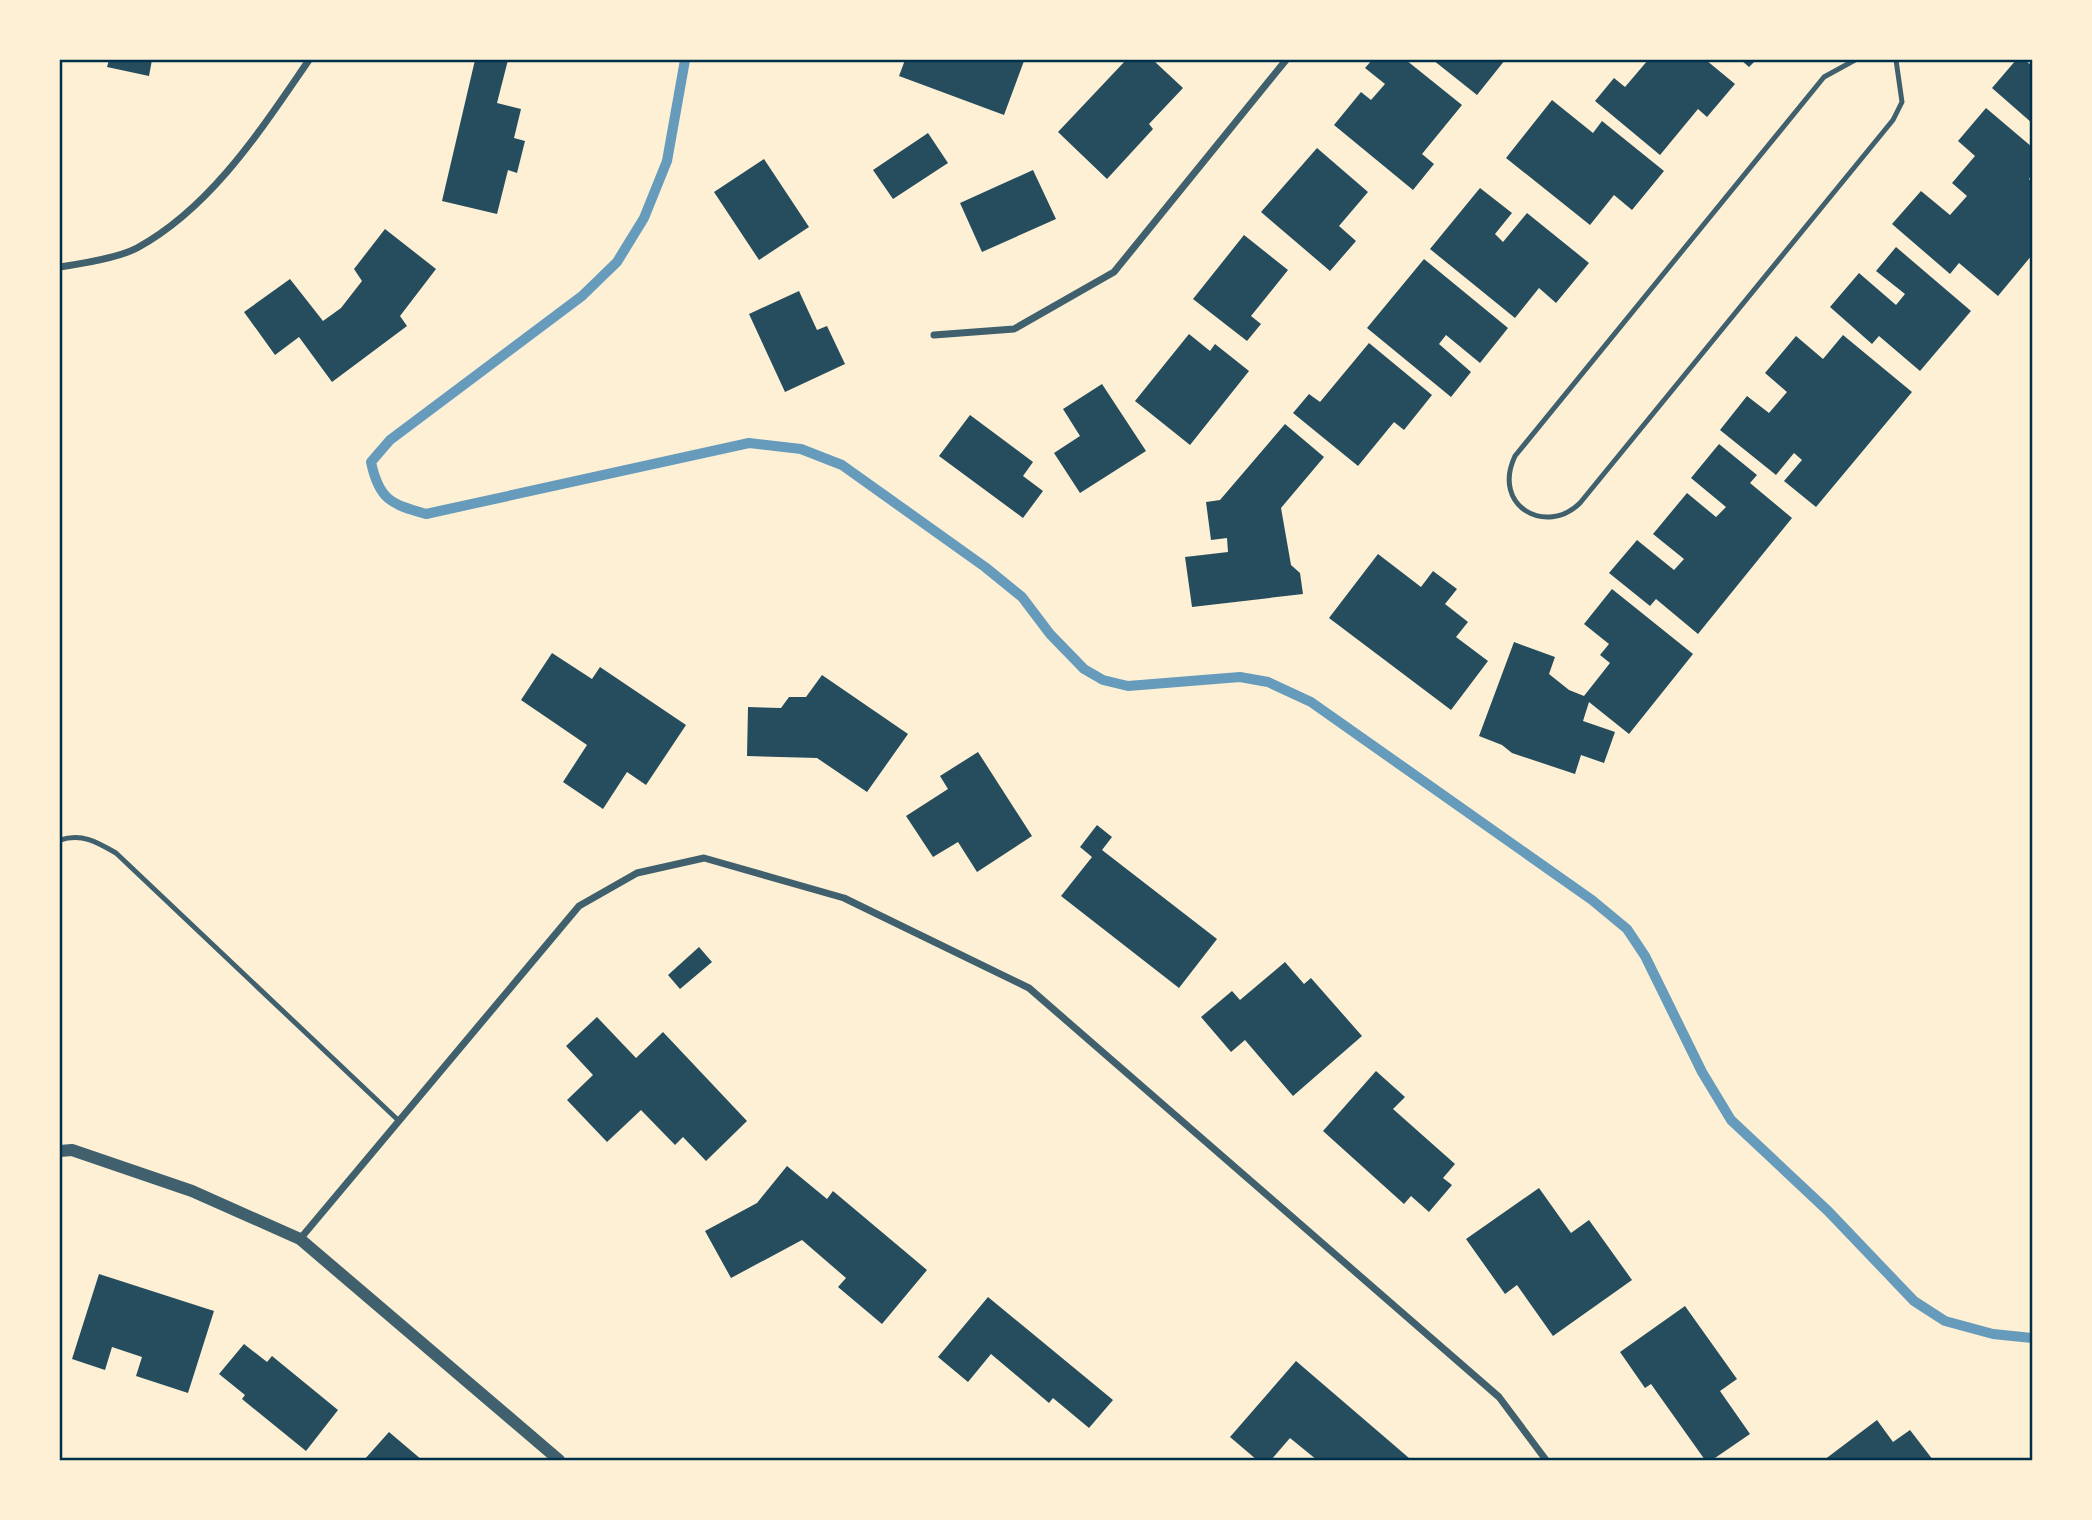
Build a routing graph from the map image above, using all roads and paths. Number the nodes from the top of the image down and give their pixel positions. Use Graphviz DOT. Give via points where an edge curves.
graph roads {
  1 [pos="309,60"];
  2 [pos="1286,60"];
  3 [pos="1855,60"];
  4 [pos="1896,60"];
  5 [pos="63,266"];
  6 [pos="934,335"];
  7 [pos="60,840"];
  8 [pos="399,1121"];
  9 [pos="60,1151"];
  10 [pos="300,1239"];
  11 [pos="559,1461"];
  12 [pos="1546,1461"];
  1 -- 5 [label="street" via="262,128 192,210 136,249"];
  2 -- 6 [label="street" via="1114,272 1014,329"];
  3 -- 4 [label="lane" via="1824,77 1515,456 1507,484 1522,508 1558,518 1580,503 1893,120 1902,102"];
  7 -- 8 [label="lane" via="75,835 117,853"];
  8 -- 10 [label="street"];
  8 -- 12 [label="street" via="579,906 637,873 704,858 844,898 1029,988 1499,1396"];
  9 -- 10 [label="street" via="72,1150 192,1191"];
  10 -- 11 [label="street"];
}
